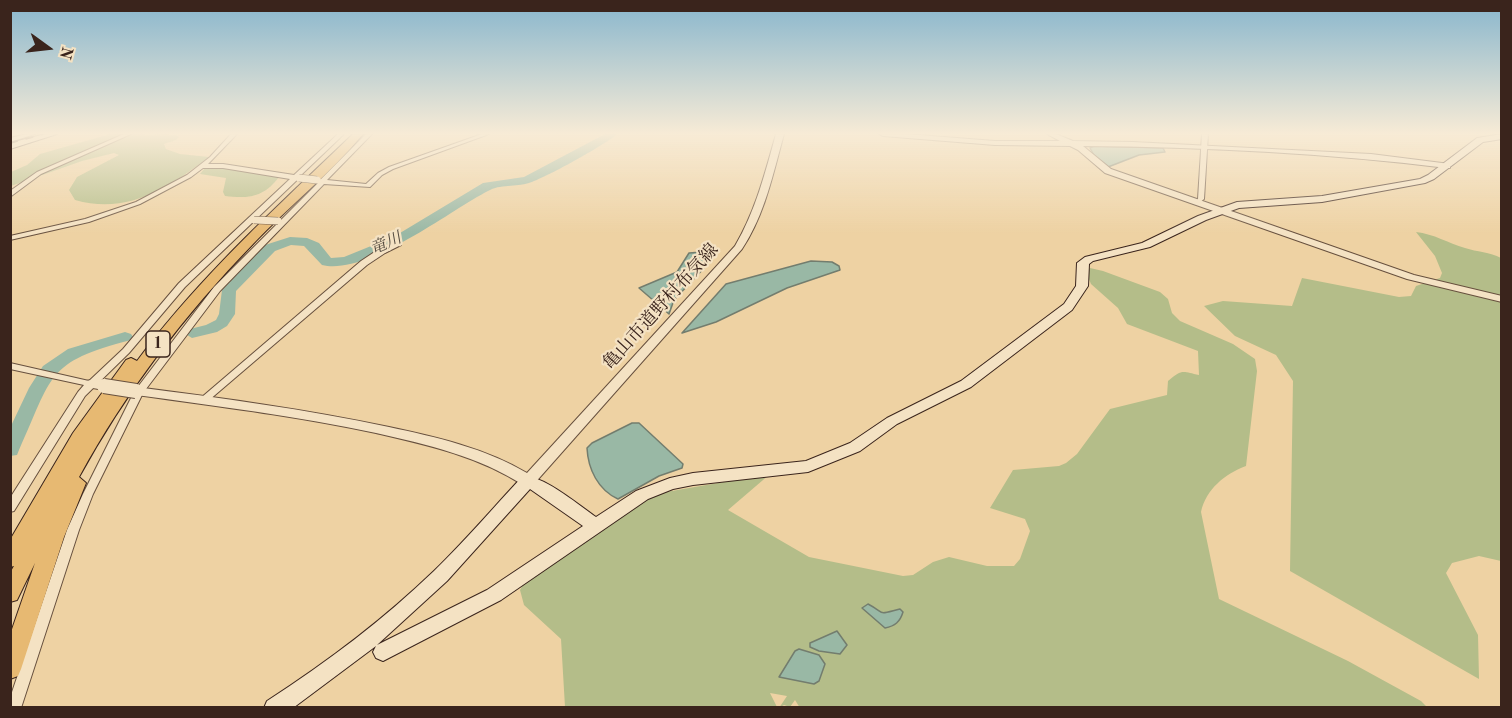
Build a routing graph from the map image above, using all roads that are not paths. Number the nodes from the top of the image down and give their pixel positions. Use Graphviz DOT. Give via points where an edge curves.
graph roads {
  1 [pos="52,168"];
  2 [pos="201,168"];
  3 [pos="233,168"];
  4 [pos="307,168"];
  5 [pos="317,168"];
  6 [pos="324,168"];
  7 [pos="333,168"];
  8 [pos="392,168"];
  9 [pos="771,168"];
  10 [pos="1101,168"];
  11 [pos="1204,168"];
  12 [pos="1444,168"];
  13 [pos="297,177"];
  14 [pos="319,181"];
  15 [pos="10,195"];
  16 [pos="1199,201"];
  17 [pos="1222,210"];
  18 [pos="251,220"];
  19 [pos="280,221"];
  20 [pos="10,238"];
  21 [pos="397,245"];
  22 [pos="1502,299"];
  23 [pos="10,366"];
  24 [pos="98,385"];
  25 [pos="138,391"];
  26 [pos="205,399"];
  27 [pos="105,409"];
  28 [pos="528,480"];
  29 [pos="10,508"];
  30 [pos="594,525"];
  31 [pos="10,539"];
  32 [pos="10,559"];
  33 [pos="10,594"];
  34 [pos="383,652"];
  35 [pos="10,669"];
  36 [pos="14,708"];
  37 [pos="274,708"];
  1 -- 15 [label="street"];
  2 -- 20 [label="street" via="177,184 117,212"];
  3 -- 13 [label="street"];
  4 -- 13 [label="street"];
  5 -- 27 [label="highway, 1" via="189,293 137,355"];
  6 -- 27 [label="highway, 1" via="199,293"];
  7 -- 14 [label="street"];
  8 -- 14 [label="street" via="368,186"];
  9 -- 28 [label="street, 亀山市道野村布気線" via="753,223 739,247"];
  10 -- 16 [label="street"];
  11 -- 16 [label="street"];
  12 -- 17 [label="main road" via="1422,181 1322,199 1261,202"];
  13 -- 14 [label="street, bridge"];
  13 -- 18 [label="street"];
  14 -- 19 [label="street"];
  16 -- 17 [label="street"];
  17 -- 22 [label="street" via="1411,277"];
  17 -- 30 [label="main road" via="1159,241 1086,261 1082,286 1072,304 1056,317 974,379 892,420 845,453 808,466 670,484 642,495"];
  18 -- 19 [label="street, bridge"];
  18 -- 24 [label="street" via="182,285"];
  19 -- 25 [label="street" via="217,289"];
  21 -- 26 [label="street" via="364,263"];
  23 -- 24 [label="street"];
  24 -- 25 [label="street, bridge"];
  24 -- 29 [label="street" via="74,404"];
  25 -- 26 [label="street"];
  25 -- 36 [label="street" via="76,521"];
  26 -- 28 [label="street" via="359,424 428,440 508,467"];
  27 -- 31 [label="highway" via="81,423"];
  27 -- 32 [label="highway, 1" via="59,470"];
  27 -- 33 [label="highway, 1"];
  27 -- 35 [label="highway" via="114,414 54,537"];
  28 -- 30 [label="main road"];
  28 -- 37 [label="main road" via="450,567 405,609 349,656"];
  30 -- 34 [label="main road" via="494,595"];
}
